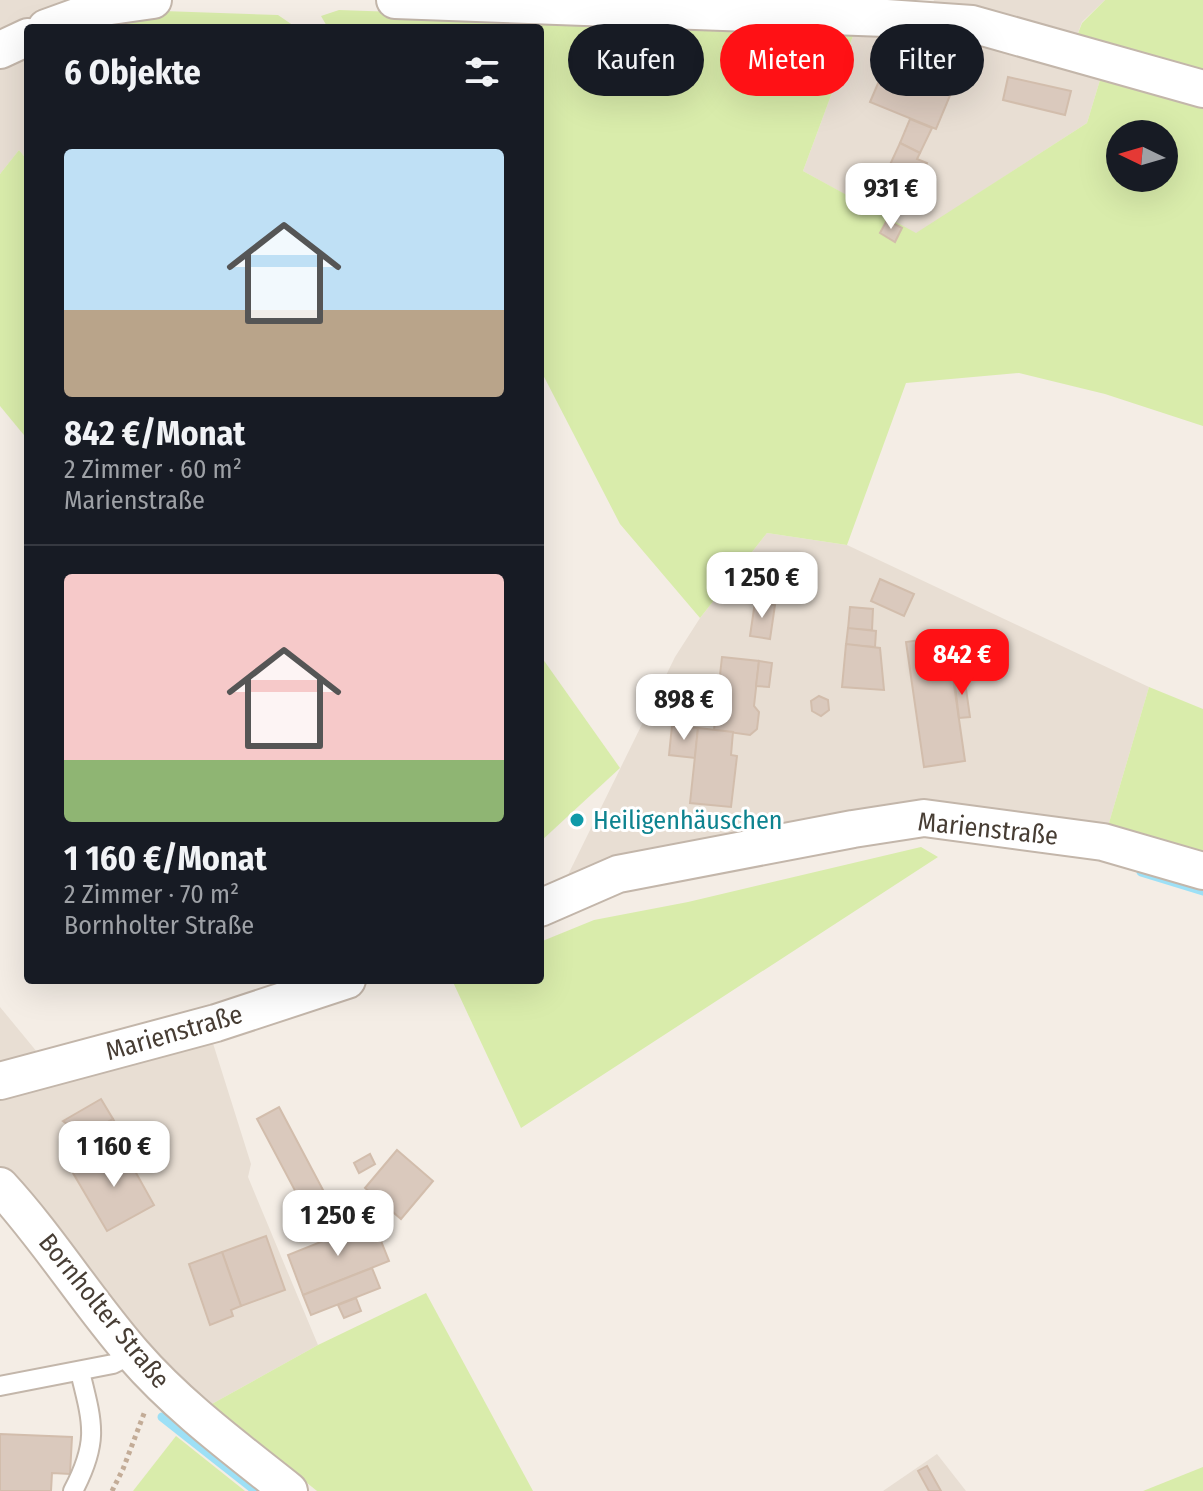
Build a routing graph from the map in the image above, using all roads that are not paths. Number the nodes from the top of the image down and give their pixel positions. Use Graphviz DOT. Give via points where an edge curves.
graph roads {
  1 [pos="153,0"];
  2 [pos="395,0"];
  3 [pos="57,24"];
  4 [pos="24,39"];
  5 [pos="0,50"];
  6 [pos="1203,89"];
  7 [pos="1203,871"];
  8 [pos="544,906"];
  9 [pos="335,984"];
  10 [pos="0,1081"];
  11 [pos="0,1186"];
  12 [pos="133,1354"];
  13 [pos="80,1372"];
  14 [pos="0,1386"];
  15 [pos="73,1491"];
  16 [pos="289,1491"];
  1 -- 3 [label="street" via="104,7"];
  2 -- 6 [label="street" via="972,24"];
  4 -- 5 [label="street"];
  7 -- 8 [label="street, Marienstraße" via="1103,842 924,818 618,874"];
  9 -- 10 [label="street, Marienstraße" via="216,1023"];
  11 -- 12 [label="street, Bornholter Straße"];
  12 -- 13 [label="lane"];
  12 -- 16 [label="street, Bornholter Straße" via="183,1404"];
  13 -- 14 [label="lane"];
  13 -- 15 [label="lane" via="93,1420 92,1448"];
}
